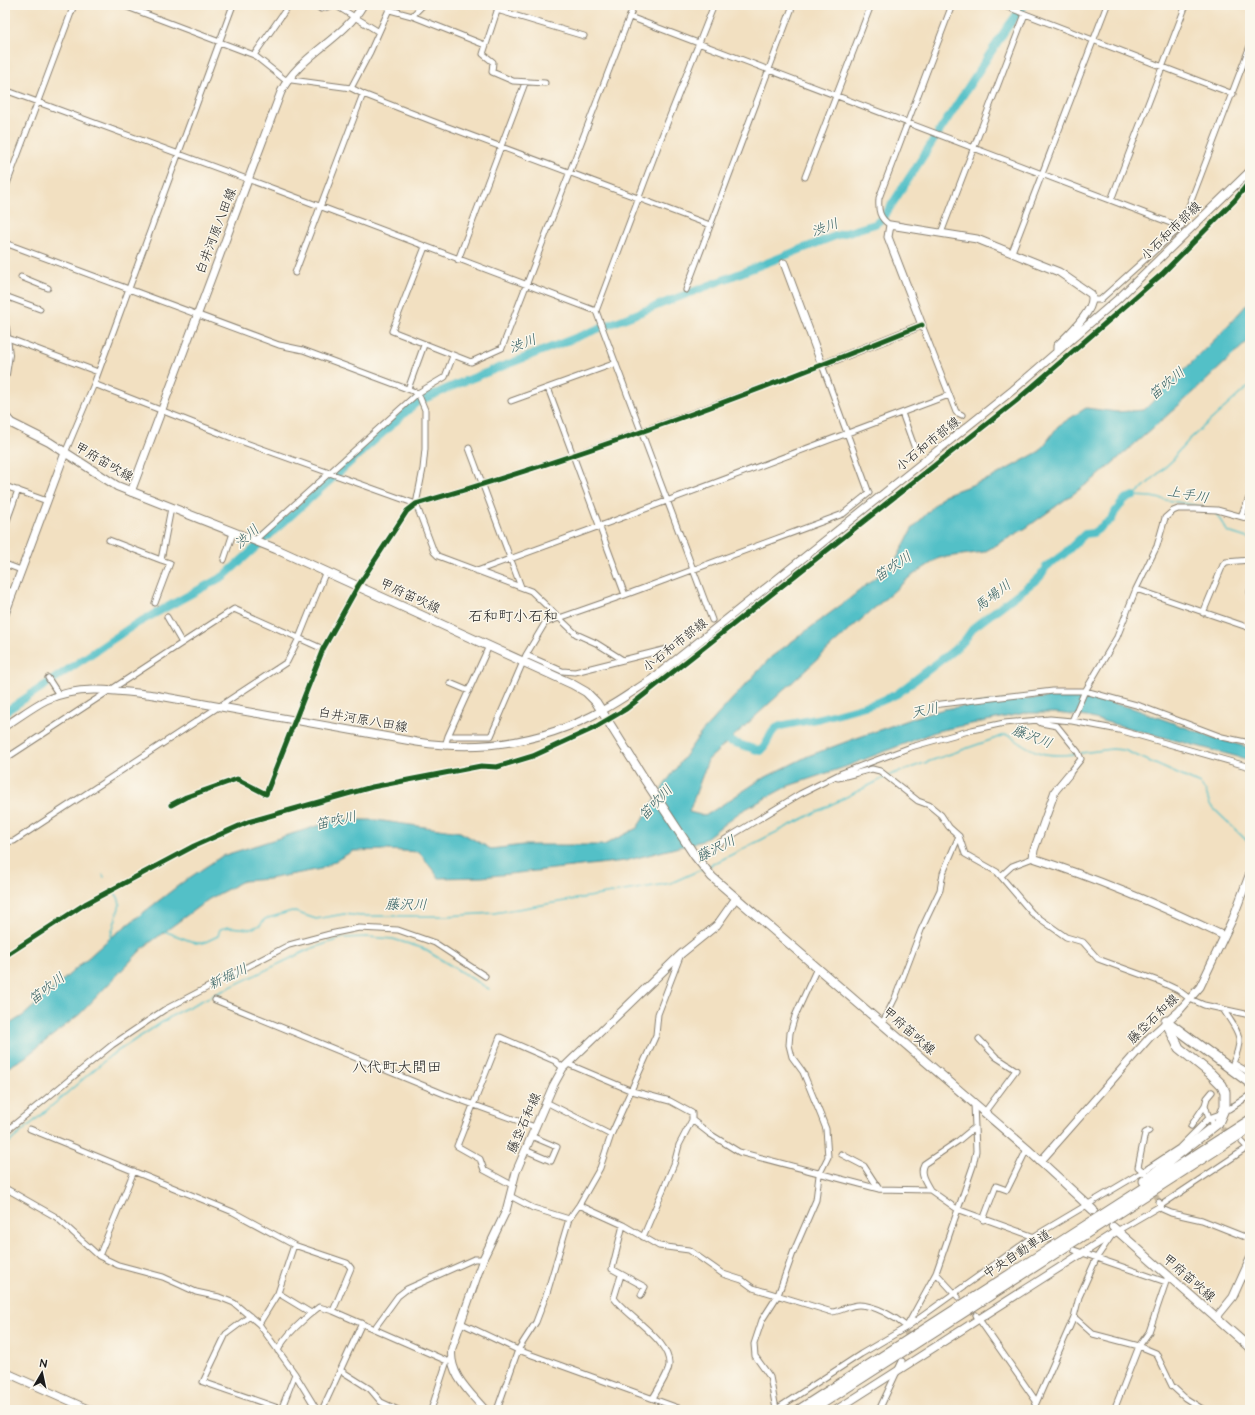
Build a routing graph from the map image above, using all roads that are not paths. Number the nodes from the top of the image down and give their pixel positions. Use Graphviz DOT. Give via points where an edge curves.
graph roads {
  1 [pos="74,5"];
  2 [pos="122,5"];
  3 [pos="233,5"];
  4 [pos="289,5"];
  5 [pos="315,5"];
  6 [pos="363,5"];
  7 [pos="423,5"];
  8 [pos="634,5"];
  9 [pos="714,5"];
  10 [pos="793,5"];
  11 [pos="871,5"];
  12 [pos="952,5"];
  13 [pos="1002,5"];
  14 [pos="1106,5"];
  15 [pos="1186,5"];
  16 [pos="390,7"];
  17 [pos="498,8"];
  18 [pos="1024,13"];
  19 [pos="412,16"];
  20 [pos="354,17"];
  21 [pos="630,17"];
  22 [pos="380,32"];
  23 [pos="584,36"];
  24 [pos="1094,40"];
  25 [pos="220,41"];
  26 [pos="699,43"];
  27 [pos="485,45"];
  28 [pos="1250,46"];
  29 [pos="254,55"];
  30 [pos="1162,67"];
  31 [pos="769,69"];
  32 [pos="288,79"];
  33 [pos="525,83"];
  34 [pos="545,83"];
  35 [pos="351,88"];
  36 [pos="5,90"];
  37 [pos="363,94"];
  38 [pos="1233,94"];
  39 [pos="838,95"];
  40 [pos="37,102"];
  41 [pos="908,122"];
  42 [pos="500,146"];
  43 [pos="974,148"];
  44 [pos="178,154"];
  45 [pos="570,171"];
  46 [pos="1250,171"];
  47 [pos="1042,175"];
  48 [pos="806,178"];
  49 [pos="248,180"];
  50 [pos="5,189"];
  51 [pos="640,198"];
  52 [pos="1111,200"];
  53 [pos="320,207"];
  54 [pos="887,223"];
  55 [pos="710,225"];
  56 [pos="1181,227"];
  57 [pos="941,233"];
  58 [pos="5,243"];
  59 [pos="425,247"];
  60 [pos="1012,252"];
  61 [pos="458,260"];
  62 [pos="784,263"];
  63 [pos="295,273"];
  64 [pos="21,277"];
  65 [pos="527,285"];
  66 [pos="48,288"];
  67 [pos="128,289"];
  68 [pos="686,290"];
  69 [pos="5,296"];
  70 [pos="1093,300"];
  71 [pos="40,309"];
  72 [pos="596,312"];
  73 [pos="197,316"];
  74 [pos="922,325"];
  75 [pos="5,328"];
  76 [pos="6,337"];
  77 [pos="424,345"];
  78 [pos="1057,352"];
  79 [pos="454,356"];
  80 [pos="616,363"];
  81 [pos="822,366"];
  82 [pos="98,372"];
  83 [pos="5,374"];
  84 [pos="94,384"];
  85 [pos="548,388"];
  86 [pos="408,389"];
  87 [pos="418,395"];
  88 [pos="949,395"];
  89 [pos="511,402"];
  90 [pos="162,411"];
  91 [pos="902,413"];
  92 [pos="5,416"];
  93 [pos="962,416"];
  94 [pos="642,432"];
  95 [pos="847,434"];
  96 [pos="914,446"];
  97 [pos="469,448"];
  98 [pos="64,453"];
  99 [pos="574,455"];
  100 [pos="331,473"];
  101 [pos="482,485"];
  102 [pos="5,486"];
  103 [pos="18,490"];
  104 [pos="131,492"];
  105 [pos="1250,496"];
  106 [pos="668,500"];
  107 [pos="47,501"];
  108 [pos="416,504"];
  109 [pos="171,508"];
  110 [pos="1241,516"];
  111 [pos="1250,519"];
  112 [pos="5,526"];
  113 [pos="600,526"];
  114 [pos="233,533"];
  115 [pos="109,540"];
  116 [pos="255,541"];
  117 [pos="511,559"];
  118 [pos="161,560"];
  119 [pos="224,560"];
  120 [pos="1250,560"];
  121 [pos="5,564"];
  122 [pos="21,570"];
  123 [pos="477,570"];
  124 [pos="693,570"];
  125 [pos="326,571"];
  126 [pos="358,586"];
  127 [pos="521,587"];
  128 [pos="1136,588"];
  129 [pos="5,589"];
  130 [pos="13,592"];
  131 [pos="625,595"];
  132 [pos="155,603"];
  133 [pos="1203,612"];
  134 [pos="5,614"];
  135 [pos="167,617"];
  136 [pos="558,618"];
  137 [pos="712,620"];
  138 [pos="1250,628"];
  139 [pos="299,638"];
  140 [pos="182,643"];
  141 [pos="489,646"];
  142 [pos="323,649"];
  143 [pos="668,649"];
  144 [pos="525,658"];
  145 [pos="623,660"];
  146 [pos="48,678"];
  147 [pos="450,683"];
  148 [pos="111,690"];
  149 [pos="469,690"];
  150 [pos="1084,692"];
  151 [pos="59,695"];
  152 [pos="933,705"];
  153 [pos="220,707"];
  154 [pos="603,713"];
  155 [pos="295,720"];
  156 [pos="1037,720"];
  157 [pos="1073,720"];
  158 [pos="5,726"];
  159 [pos="448,736"];
  160 [pos="1250,743"];
  161 [pos="445,746"];
  162 [pos="5,759"];
  163 [pos="1250,767"];
  164 [pos="1069,774"];
  165 [pos="832,778"];
  166 [pos="171,805"];
  167 [pos="959,836"];
  168 [pos="5,842"];
  169 [pos="697,858"];
  170 [pos="1033,858"];
  171 [pos="1250,873"];
  172 [pos="1002,876"];
  173 [pos="736,898"];
  174 [pos="1224,936"];
  175 [pos="681,954"];
  176 [pos="817,968"];
  177 [pos="485,976"];
  178 [pos="1190,999"];
  179 [pos="215,1000"];
  180 [pos="1223,1009"];
  181 [pos="1250,1015"];
  182 [pos="1166,1021"];
  183 [pos="882,1024"];
  184 [pos="979,1039"];
  185 [pos="565,1066"];
  186 [pos="1250,1073"];
  187 [pos="1250,1083"];
  188 [pos="632,1091"];
  189 [pos="1212,1092"];
  190 [pos="1250,1095"];
  191 [pos="546,1102"];
  192 [pos="974,1104"];
  193 [pos="473,1105"];
  194 [pos="1205,1105"];
  195 [pos="1229,1109"];
  196 [pos="984,1113"];
  197 [pos="1220,1114"];
  198 [pos="692,1120"];
  199 [pos="1210,1120"];
  200 [pos="1250,1120"];
  201 [pos="1191,1126"];
  202 [pos="535,1127"];
  203 [pos="975,1127"];
  204 [pos="30,1128"];
  205 [pos="1250,1128"];
  206 [pos="1149,1131"];
  207 [pos="5,1132"];
  208 [pos="1250,1133"];
  209 [pos="611,1135"];
  210 [pos="531,1136"];
  211 [pos="1242,1142"];
  212 [pos="1249,1148"];
  213 [pos="1027,1149"];
  214 [pos="525,1150"];
  215 [pos="841,1154"];
  216 [pos="1040,1162"];
  217 [pos="134,1171"];
  218 [pos="1145,1172"];
  219 [pos="819,1175"];
  220 [pos="512,1185"];
  221 [pos="5,1188"];
  222 [pos="879,1189"];
  223 [pos="930,1190"];
  224 [pos="1150,1192"];
  225 [pos="510,1196"];
  226 [pos="1160,1204"];
  227 [pos="579,1205"];
  228 [pos="1091,1207"];
  229 [pos="957,1209"];
  230 [pos="569,1219"];
  231 [pos="983,1220"];
  232 [pos="623,1225"];
  233 [pos="1085,1225"];
  234 [pos="1115,1230"];
  235 [pos="643,1237"];
  236 [pos="1033,1237"];
  237 [pos="1040,1239"];
  238 [pos="1250,1239"];
  239 [pos="294,1245"];
  240 [pos="1074,1250"];
  241 [pos="1082,1252"];
  242 [pos="100,1256"];
  243 [pos="1097,1257"];
  244 [pos="483,1258"];
  245 [pos="1250,1259"];
  246 [pos="936,1273"];
  247 [pos="621,1275"];
  248 [pos="1167,1279"];
  249 [pos="278,1293"];
  250 [pos="778,1294"];
  251 [pos="641,1295"];
  252 [pos="956,1296"];
  253 [pos="333,1311"];
  254 [pos="311,1313"];
  255 [pos="250,1316"];
  256 [pos="977,1316"];
  257 [pos="1074,1317"];
  258 [pos="1216,1318"];
  259 [pos="362,1323"];
  260 [pos="461,1323"];
  261 [pos="259,1324"];
  262 [pos="374,1329"];
  263 [pos="907,1329"];
  264 [pos="1139,1346"];
  265 [pos="1250,1348"];
  266 [pos="518,1350"];
  267 [pos="278,1351"];
  268 [pos="449,1361"];
  269 [pos="902,1361"];
  270 [pos="899,1369"];
  271 [pos="340,1370"];
  272 [pos="5,1372"];
  273 [pos="295,1374"];
  274 [pos="653,1398"];
  275 [pos="1036,1401"];
  276 [pos="270,1408"];
  277 [pos="281,1409"];
  278 [pos="90,1410"];
  279 [pos="317,1410"];
  280 [pos="322,1410"];
  281 [pos="398,1410"];
  282 [pos="431,1410"];
  283 [pos="485,1410"];
  284 [pos="497,1410"];
  285 [pos="684,1410"];
  286 [pos="776,1410"];
  287 [pos="799,1410"];
  288 [pos="812,1410"];
  289 [pos="836,1410"];
  290 [pos="879,1410"];
  291 [pos="1033,1410"];
  292 [pos="1114,1410"];
  293 [pos="1204,1410"];
  1 -- 40 [label="street"];
  2 -- 25 [label="street"];
  3 -- 25 [label="street"];
  4 -- 29 [label="street"];
  5 -- 20 [label="street" via="321,9 335,5"];
  6 -- 20 [label="main road, 白井河原八田線"];
  7 -- 19 [label="street"];
  8 -- 21 [label="street"];
  9 -- 26 [label="street"];
  10 -- 31 [label="street"];
  11 -- 39 [label="street"];
  12 -- 41 [label="street"];
  13 -- 18 [label="street"];
  14 -- 24 [label="street"];
  15 -- 30 [label="street"];
  16 -- 19 [label="street"];
  16 -- 22 [label="street"];
  17 -- 23 [label="street"];
  17 -- 27 [label="street"];
  18 -- 24 [label="street"];
  18 -- 43 [label="street"];
  19 -- 27 [label="street"];
  20 -- 22 [label="street"];
  20 -- 32 [label="main road, 白井河原八田線"];
  21 -- 26 [label="street"];
  21 -- 45 [label="street"];
  22 -- 35 [label="street"];
  24 -- 30 [label="street"];
  24 -- 47 [label="street"];
  25 -- 29 [label="street"];
  25 -- 44 [label="street"];
  26 -- 31 [label="street"];
  26 -- 51 [label="street"];
  27 -- 33 [label="street" via="483,54 493,62 492,72"];
  28 -- 38 [label="street"];
  29 -- 32 [label="street" via="284,79"];
  30 -- 38 [label="street"];
  30 -- 52 [label="street"];
  31 -- 39 [label="street"];
  31 -- 55 [label="street"];
  32 -- 35 [label="street"];
  32 -- 49 [label="main road, 白井河原八田線"];
  33 -- 34 [label="street"];
  33 -- 42 [label="street"];
  35 -- 37 [label="street"];
  36 -- 40 [label="street"];
  37 -- 42 [label="street"];
  37 -- 53 [label="street"];
  38 -- 56 [label="street"];
  39 -- 41 [label="street"];
  39 -- 48 [label="street"];
  40 -- 44 [label="street"];
  40 -- 50 [label="street"];
  41 -- 43 [label="street"];
  41 -- 54 [label="street" via="879,198 880,214"];
  42 -- 45 [label="street"];
  42 -- 61 [label="street"];
  43 -- 47 [label="street"];
  43 -- 57 [label="street"];
  44 -- 49 [label="street"];
  44 -- 67 [label="street"];
  45 -- 51 [label="street"];
  45 -- 65 [label="street"];
  46 -- 78 [label="main road, 小石和市部線" via="1119,298"];
  47 -- 52 [label="street"];
  47 -- 60 [label="street"];
  49 -- 53 [label="street"];
  49 -- 73 [label="main road, 白井河原八田線"];
  51 -- 55 [label="street"];
  51 -- 72 [label="street"];
  52 -- 56 [label="street"];
  53 -- 59 [label="street"];
  53 -- 63 [label="street"];
  54 -- 57 [label="main road"];
  54 -- 74 [label="main road" via="888,237"];
  55 -- 68 [label="street"];
  56 -- 70 [label="street" via="1100,300"];
  57 -- 60 [label="main road" via="977,240"];
  58 -- 67 [label="street"];
  59 -- 61 [label="street"];
  59 -- 77 [label="street" via="392,332"];
  60 -- 70 [label="main road" via="1059,272 1091,294"];
  61 -- 65 [label="street"];
  62 -- 81 [label="main road"];
  64 -- 66 [label="street"];
  65 -- 72 [label="street"];
  65 -- 79 [label="street" via="502,348 471,362"];
  67 -- 73 [label="street"];
  67 -- 82 [label="street"];
  69 -- 71 [label="street"];
  70 -- 78 [label="main road" via="1091,306 1057,346"];
  72 -- 80 [label="street"];
  73 -- 86 [label="street" via="279,345 303,350"];
  73 -- 90 [label="main road, 白井河原八田線"];
  74 -- 81 [label="main road"];
  74 -- 88 [label="street"];
  75 -- 76 [label="main road"];
  76 -- 82 [label="street"];
  76 -- 83 [label="main road" via="8,355"];
  77 -- 79 [label="street"];
  77 -- 86 [label="street"];
  78 -- 154 [label="main road, 小石和市部線" via="949,443 658,674"];
  79 -- 87 [label="street" via="445,377"];
  80 -- 85 [label="street"];
  80 -- 94 [label="street"];
  81 -- 94 [label="street"];
  81 -- 95 [label="street"];
  82 -- 84 [label="street"];
  84 -- 90 [label="street"];
  84 -- 98 [label="street"];
  85 -- 89 [label="street"];
  85 -- 99 [label="street"];
  86 -- 87 [label="street"];
  87 -- 100 [label="street"];
  87 -- 108 [label="street" via="425,410 424,462"];
  88 -- 91 [label="street"];
  88 -- 93 [label="street" via="956,412"];
  90 -- 100 [label="street"];
  90 -- 104 [label="main road, 白井河原八田線"];
  91 -- 95 [label="street"];
  91 -- 96 [label="street"];
  92 -- 98 [label="main road, 甲府笛吹線" via="11,423"];
  94 -- 99 [label="street"];
  94 -- 106 [label="street"];
  95 -- 106 [label="street"];
  95 -- 124 [label="street" via="869,493 843,514"];
  97 -- 101 [label="street"];
  98 -- 104 [label="main road, 甲府笛吹線" via="106,480"];
  98 -- 107 [label="main road"];
  99 -- 101 [label="street"];
  99 -- 113 [label="street"];
  100 -- 108 [label="street"];
  100 -- 116 [label="street"];
  101 -- 108 [label="street"];
  101 -- 117 [label="street"];
  102 -- 103 [label="street"];
  103 -- 107 [label="street"];
  103 -- 112 [label="street"];
  104 -- 109 [label="main road, 甲府笛吹線"];
  105 -- 110 [label="street"];
  106 -- 113 [label="street"];
  106 -- 124 [label="street"];
  107 -- 122 [label="main road"];
  108 -- 123 [label="street" via="434,552 438,556"];
  108 -- 126 [label="street" via="407,511"];
  109 -- 114 [label="main road, 甲府笛吹線"];
  109 -- 118 [label="street"];
  110 -- 111 [label="street"];
  110 -- 128 [label="street" via="1217,510 1173,511 1165,518 1157,546"];
  113 -- 117 [label="street"];
  113 -- 131 [label="street"];
  114 -- 116 [label="main road, 甲府笛吹線"];
  114 -- 119 [label="street"];
  115 -- 118 [label="street"];
  116 -- 125 [label="main road, 甲府笛吹線"];
  117 -- 123 [label="street"];
  117 -- 127 [label="street"];
  118 -- 132 [label="street" via="170,563"];
  120 -- 133 [label="street" via="1226,562 1223,565"];
  121 -- 122 [label="street"];
  122 -- 130 [label="main road"];
  123 -- 127 [label="street"];
  124 -- 131 [label="street"];
  124 -- 137 [label="street"];
  125 -- 126 [label="main road, 甲府笛吹線"];
  125 -- 139 [label="street"];
  126 -- 141 [label="main road, 甲府笛吹線"];
  126 -- 142 [label="street"];
  127 -- 136 [label="street" via="531,591"];
  128 -- 133 [label="street"];
  128 -- 150 [label="street" via="1116,637"];
  129 -- 130 [label="street"];
  130 -- 134 [label="main road"];
  131 -- 136 [label="street"];
  133 -- 138 [label="street"];
  135 -- 140 [label="street"];
  136 -- 144 [label="street" via="542,626"];
  136 -- 145 [label="street" via="576,634"];
  139 -- 140 [label="street" via="234,609"];
  139 -- 142 [label="street"];
  139 -- 153 [label="street" via="287,662"];
  140 -- 148 [label="street"];
  141 -- 144 [label="main road, 甲府笛吹線"];
  141 -- 149 [label="street"];
  142 -- 155 [label="street"];
  143 -- 145 [label="street"];
  144 -- 145 [label="street" via="562,671 576,672"];
  144 -- 154 [label="main road, 甲府笛吹線" via="582,689 593,698"];
  144 -- 159 [label="street" via="490,736"];
  146 -- 151 [label="street"];
  147 -- 149 [label="street"];
  148 -- 151 [label="main road, 白井河原八田線" via="84,689"];
  148 -- 153 [label="main road, 白井河原八田線"];
  148 -- 162 [label="street"];
  149 -- 159 [label="street"];
  150 -- 152 [label="street" via="1053,691"];
  150 -- 157 [label="street"];
  150 -- 160 [label="street" via="1140,706 1222,737"];
  151 -- 158 [label="main road, 白井河原八田線" via="45,700"];
  153 -- 155 [label="main road, 白井河原八田線"];
  153 -- 168 [label="street" via="14,841"];
  154 -- 161 [label="main road, 白井河原八田線" via="523,740 478,746"];
  154 -- 169 [label="main road, 甲府笛吹線"];
  155 -- 161 [label="main road, 白井河原八田線"];
  155 -- 166 [label="street" via="266,794 237,779"];
  156 -- 157 [label="street"];
  156 -- 164 [label="street" via="1042,724 1057,726 1079,754 1079,762"];
  156 -- 165 [label="street" via="1004,723 947,737 876,760"];
  157 -- 163 [label="street" via="1119,730"];
  159 -- 161 [label="street"];
  164 -- 170 [label="main road" via="1055,791"];
  165 -- 167 [label="street" via="876,769 941,815"];
  165 -- 169 [label="street" via="800,794"];
  167 -- 172 [label="street" via="965,854"];
  167 -- 183 [label="street" via="943,873 940,890"];
  169 -- 173 [label="main road, 甲府笛吹線" via="708,873"];
  170 -- 172 [label="street" via="1012,866"];
  170 -- 174 [label="main road" via="1072,870 1169,909"];
  171 -- 174 [label="main road, 藤垈石和線"];
  172 -- 178 [label="street" via="1032,913 1066,937 1082,942 1098,959 1162,982"];
  173 -- 175 [label="main road, 藤垈石和線" via="717,925"];
  173 -- 176 [label="main road, 甲府笛吹線"];
  174 -- 178 [label="main road, 藤垈石和線" via="1205,978"];
  175 -- 185 [label="main road, 藤垈石和線"];
  175 -- 188 [label="street" via="658,1014 656,1035"];
  176 -- 183 [label="main road, 甲府笛吹線"];
  176 -- 219 [label="street" via="795,1016 789,1045 792,1057 803,1072 814,1096 826,1129 828,1157"];
  177 -- 207 [label="street" via="435,943 398,930 359,928 289,945 164,1010 112,1045"];
  178 -- 180 [label="street"];
  178 -- 182 [label="main road, 藤垈石和線"];
  179 -- 193 [label="street"];
  180 -- 181 [label="street"];
  180 -- 186 [label="street" via="1240,1038 1233,1063"];
  182 -- 187 [label="highway"];
  182 -- 216 [label="main road, 藤垈石和線" via="1123,1066"];
  182 -- 233 [label="highway" via="1179,1048 1222,1085 1226,1099 1223,1115 1218,1123 1173,1160"];
  183 -- 192 [label="main road, 甲府笛吹線"];
  184 -- 196 [label="street" via="996,1057 1016,1070"];
  185 -- 188 [label="street"];
  185 -- 191 [label="main road, 藤垈石和線"];
  185 -- 193 [label="street" via="500,1037"];
  188 -- 198 [label="street" via="670,1101 692,1113"];
  188 -- 209 [label="street"];
  189 -- 194 [label="street"];
  190 -- 195 [label="street"];
  191 -- 202 [label="main road, 藤垈石和線"];
  191 -- 209 [label="street"];
  192 -- 196 [label="main road, 甲府笛吹線"];
  192 -- 203 [label="street"];
  193 -- 202 [label="street"];
  193 -- 220 [label="street" via="457,1146 480,1159 484,1170"];
  194 -- 199 [label="street"];
  194 -- 201 [label="street"];
  196 -- 213 [label="main road, 甲府笛吹線"];
  197 -- 199 [label="street"];
  198 -- 219 [label="street" via="739,1152 772,1159"];
  198 -- 235 [label="street" via="679,1145 674,1164"];
  199 -- 218 [label="street" via="1179,1148"];
  200 -- 233 [label="highway, 中央自動車道"];
  202 -- 210 [label="main road, 藤垈石和線"];
  203 -- 223 [label="street" via="924,1164 921,1169 922,1175"];
  203 -- 229 [label="street" via="976,1150 973,1166"];
  204 -- 217 [label="street"];
  205 -- 224 [label="highway, 中央自動車道"];
  206 -- 218 [label="street" via="1144,1134 1142,1140 1138,1167"];
  208 -- 224 [label="highway"];
  209 -- 227 [label="street" via="600,1168"];
  210 -- 214 [label="main road, 藤垈石和線"];
  210 -- 214 [label="street" via="557,1147 552,1161"];
  211 -- 212 [label="street"];
  212 -- 226 [label="street"];
  213 -- 216 [label="main road, 甲府笛吹線"];
  213 -- 231 [label="street" via="1007,1190 996,1186"];
  214 -- 220 [label="main road, 藤垈石和線"];
  215 -- 222 [label="street" via="864,1166"];
  216 -- 228 [label="main road, 甲府笛吹線"];
  217 -- 239 [label="street" via="233,1212"];
  217 -- 242 [label="street"];
  218 -- 228 [label="street"];
  219 -- 222 [label="street"];
  219 -- 250 [label="street" via="816,1200"];
  220 -- 225 [label="main road, 藤垈石和線"];
  221 -- 242 [label="street" via="56,1217"];
  222 -- 223 [label="street"];
  223 -- 229 [label="street"];
  224 -- 288 [label="highway, 中央自動車道"];
  225 -- 230 [label="street" via="533,1208"];
  225 -- 244 [label="main road, 藤垈石和線" via="504,1217"];
  226 -- 234 [label="street"];
  226 -- 238 [label="street" via="1162,1209 1171,1213 1202,1220"];
  227 -- 230 [label="street"];
  227 -- 232 [label="street"];
  228 -- 236 [label="street"];
  229 -- 231 [label="street"];
  229 -- 246 [label="street"];
  230 -- 266 [label="street" via="536,1322"];
  231 -- 236 [label="street"];
  232 -- 235 [label="street"];
  232 -- 247 [label="street" via="612,1270"];
  233 -- 287 [label="highway, 中央自動車道"];
  234 -- 241 [label="main road"];
  234 -- 243 [label="street"];
  234 -- 248 [label="main road, 甲府笛吹線"];
  235 -- 250 [label="street" via="659,1246 689,1250 723,1274 742,1280 753,1288"];
  236 -- 237 [label="street"];
  236 -- 252 [label="street"];
  239 -- 249 [label="street"];
  239 -- 253 [label="street" via="347,1263 351,1268"];
  240 -- 241 [label="street"];
  241 -- 243 [label="street"];
  241 -- 256 [label="main road"];
  242 -- 255 [label="street" via="118,1265 163,1277 196,1292 234,1303"];
  243 -- 248 [label="street"];
  243 -- 257 [label="street" via="1079,1297"];
  244 -- 260 [label="main road, 藤垈石和線"];
  244 -- 262 [label="street" via="474,1259 407,1289 398,1296"];
  245 -- 258 [label="main road" via="1233,1297"];
  246 -- 252 [label="street"];
  246 -- 263 [label="street"];
  247 -- 251 [label="street" via="645,1287"];
  247 -- 274 [label="street" via="614,1298 663,1347 669,1358 668,1370"];
  248 -- 258 [label="main road, 甲府笛吹線"];
  248 -- 264 [label="street" via="1149,1332"];
  249 -- 254 [label="street"];
  249 -- 261 [label="street"];
  250 -- 263 [label="street" via="832,1312 858,1304 868,1306 897,1319"];
  250 -- 286 [label="street" via="762,1320 754,1344 758,1362 770,1377"];
  252 -- 263 [label="street"];
  253 -- 254 [label="street" via="319,1307"];
  253 -- 259 [label="street"];
  254 -- 267 [label="street"];
  255 -- 261 [label="street"];
  255 -- 276 [label="street" via="226,1334 203,1382"];
  256 -- 270 [label="main road"];
  256 -- 275 [label="street"];
  257 -- 264 [label="street" via="1093,1334"];
  257 -- 275 [label="street"];
  258 -- 265 [label="main road, 甲府笛吹線"];
  259 -- 262 [label="street"];
  259 -- 271 [label="street"];
  260 -- 266 [label="street"];
  260 -- 268 [label="main road, 藤垈石和線"];
  261 -- 267 [label="street"];
  262 -- 268 [label="street"];
  263 -- 286 [label="street" via="861,1354"];
  264 -- 292 [label="street"];
  264 -- 293 [label="street" via="1156,1353 1172,1386"];
  266 -- 274 [label="street"];
  266 -- 284 [label="street"];
  267 -- 273 [label="street"];
  268 -- 282 [label="street"];
  268 -- 283 [label="main road" via="459,1378"];
  269 -- 270 [label="street"];
  270 -- 289 [label="main road"];
  270 -- 290 [label="street"];
  271 -- 280 [label="street"];
  271 -- 281 [label="street" via="370,1389 381,1402"];
  272 -- 278 [label="main road"];
  273 -- 277 [label="street"];
  273 -- 279 [label="street"];
  274 -- 285 [label="street"];
  275 -- 291 [label="street"];
  276 -- 277 [label="street"];
}
